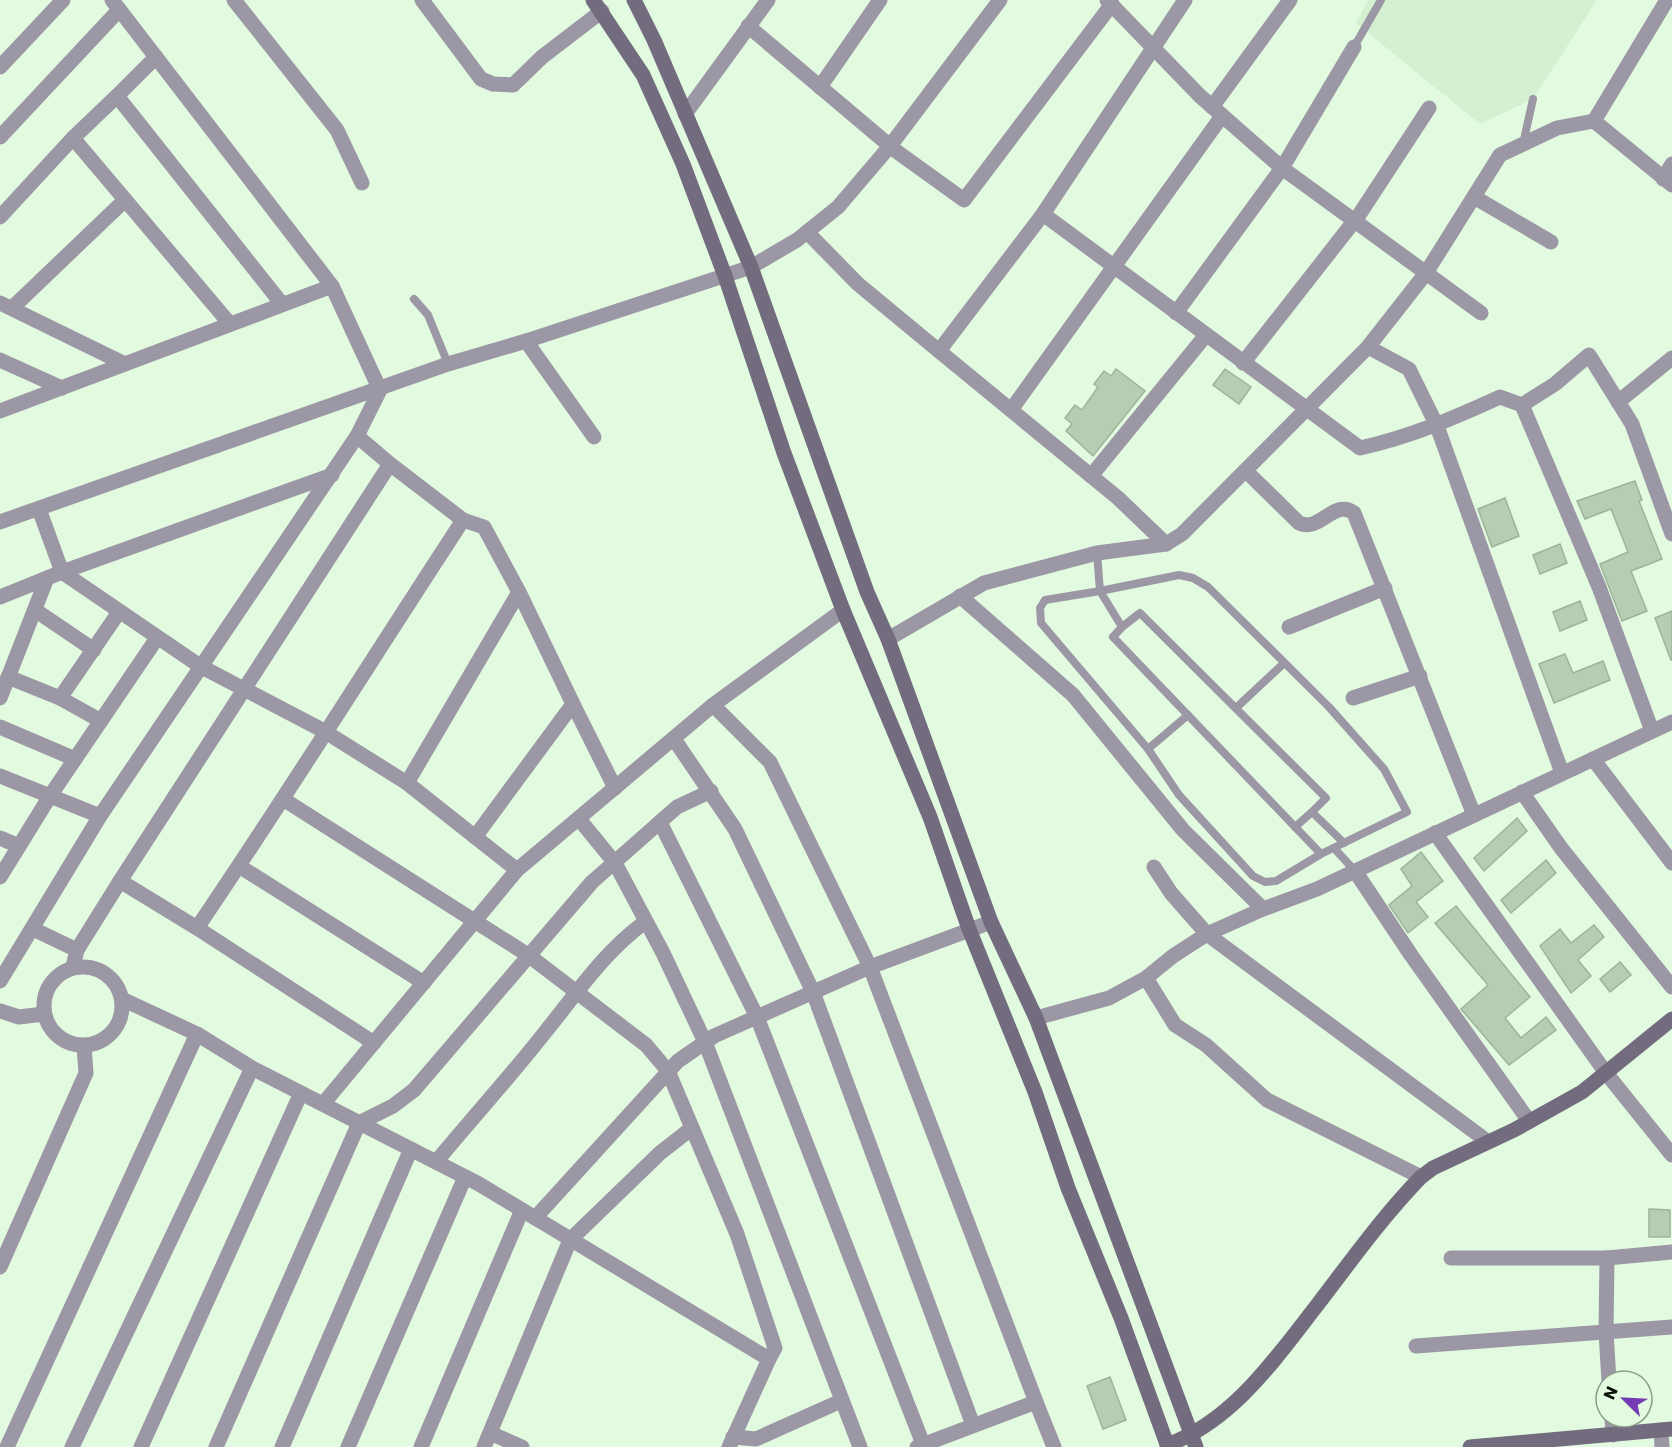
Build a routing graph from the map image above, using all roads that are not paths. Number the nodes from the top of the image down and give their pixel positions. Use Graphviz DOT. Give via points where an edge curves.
graph roads {
  1 [pos="63,0"];
  2 [pos="234,0"];
  3 [pos="422,0"];
  4 [pos="633,0"];
  5 [pos="768,0"];
  6 [pos="880,0"];
  7 [pos="1000,0"];
  8 [pos="1185,0"];
  9 [pos="1290,0"];
  10 [pos="1382,0"];
  11 [pos="1667,0"];
  12 [pos="1109,2"];
  13 [pos="115,5"];
  14 [pos="598,5"];
  15 [pos="748,26"];
  16 [pos="1354,47"];
  17 [pos="1155,49"];
  18 [pos="156,57"];
  19 [pos="0,67"];
  20 [pos="820,87"];
  21 [pos="117,96"];
  22 [pos="1533,99"];
  23 [pos="1429,108"];
  24 [pos="1217,111"];
  25 [pos="685,114"];
  26 [pos="1594,121"];
  27 [pos="0,137"];
  28 [pos="73,138"];
  29 [pos="1523,144"];
  30 [pos="890,146"];
  31 [pos="1672,164"];
  32 [pos="1281,168"];
  33 [pos="1668,182"];
  34 [pos="362,183"];
  35 [pos="1474,196"];
  36 [pos="125,200"];
  37 [pos="1043,214"];
  38 [pos="0,217"];
  39 [pos="1355,221"];
  40 [pos="807,232"];
  41 [pos="1551,242"];
  42 [pos="751,267"];
  43 [pos="1115,268"];
  44 [pos="1426,273"];
  45 [pos="725,276"];
  46 [pos="332,286"];
  47 [pos="414,298"];
  48 [pos="282,304"];
  49 [pos="6,305"];
  50 [pos="1481,312"];
  51 [pos="1176,313"];
  52 [pos="230,324"];
  53 [pos="1206,335"];
  54 [pos="526,341"];
  55 [pos="1368,348"];
  56 [pos="939,351"];
  57 [pos="1672,358"];
  58 [pos="0,360"];
  59 [pos="1243,363"];
  60 [pos="125,364"];
  61 [pos="448,364"];
  62 [pos="62,388"];
  63 [pos="380,390"];
  64 [pos="1618,402"];
  65 [pos="1522,405"];
  66 [pos="1011,410"];
  67 [pos="1307,410"];
  68 [pos="0,411"];
  69 [pos="1437,426"];
  70 [pos="357,436"];
  71 [pos="594,437"];
  72 [pos="390,464"];
  73 [pos="1246,471"];
  74 [pos="332,475"];
  75 [pos="1091,476"];
  76 [pos="39,509"];
  77 [pos="463,520"];
  78 [pos="0,522"];
  79 [pos="1672,534"];
  80 [pos="1166,544"];
  81 [pos="1097,553"];
  82 [pos="54,575"];
  83 [pos="1385,588"];
  84 [pos="1100,591"];
  85 [pos="519,592"];
  86 [pos="960,596"];
  87 [pos="0,597"];
  88 [pos="35,610"];
  89 [pos="843,610"];
  90 [pos="119,612"];
  91 [pos="1122,627"];
  92 [pos="1289,627"];
  93 [pos="157,638"];
  94 [pos="888,639"];
  95 [pos="94,650"];
  96 [pos="1283,664"];
  97 [pos="200,666"];
  98 [pos="1420,676"];
  99 [pos="8,677"];
  100 [pos="245,688"];
  101 [pos="0,698"];
  102 [pos="60,698"];
  103 [pos="1353,698"];
  104 [pos="573,704"];
  105 [pos="713,705"];
  106 [pos="1236,708"];
  107 [pos="1188,715"];
  108 [pos="101,721"];
  109 [pos="1672,722"];
  110 [pos="0,727"];
  111 [pos="1652,731"];
  112 [pos="324,732"];
  113 [pos="674,740"];
  114 [pos="1148,749"];
  115 [pos="75,759"];
  116 [pos="1593,759"];
  117 [pos="1562,773"];
  118 [pos="0,776"];
  119 [pos="407,783"];
  120 [pos="615,788"];
  121 [pos="711,791"];
  122 [pos="1522,792"];
  123 [pos="50,796"];
  124 [pos="283,800"];
  125 [pos="1312,812"];
  126 [pos="1474,815"];
  127 [pos="100,816"];
  128 [pos="579,819"];
  129 [pos="660,822"];
  130 [pos="1295,827"];
  131 [pos="1435,833"];
  132 [pos="0,837"];
  133 [pos="476,837"];
  134 [pos="1344,843"];
  135 [pos="19,846"];
  136 [pos="1334,848"];
  137 [pos="1321,854"];
  138 [pos="615,863"];
  139 [pos="1672,863"];
  140 [pos="239,866"];
  141 [pos="1154,867"];
  142 [pos="517,870"];
  143 [pos="1355,871"];
  144 [pos="0,878"];
  145 [pos="120,881"];
  146 [pos="1263,909"];
  147 [pos="474,922"];
  148 [pos="645,922"];
  149 [pos="991,922"];
  150 [pos="197,928"];
  151 [pos="33,929"];
  152 [pos="969,929"];
  153 [pos="1207,934"];
  154 [pos="77,950"];
  155 [pos="528,955"];
  156 [pos="73,967"];
  157 [pos="870,967"];
  158 [pos="1146,978"];
  159 [pos="0,981"];
  160 [pos="424,983"];
  161 [pos="1672,987"];
  162 [pos="575,992"];
  163 [pos="813,992"];
  164 [pos="122,999"];
  165 [pos="0,1011"];
  166 [pos="44,1014"];
  167 [pos="757,1017"];
  168 [pos="1036,1018"];
  169 [pos="1672,1018"];
  170 [pos="197,1034"];
  171 [pos="705,1042"];
  172 [pos="374,1044"];
  173 [pos="84,1046"];
  174 [pos="252,1068"];
  175 [pos="668,1071"];
  176 [pos="1606,1073"];
  177 [pos="301,1093"];
  178 [pos="324,1104"];
  179 [pos="1529,1121"];
  180 [pos="359,1123"];
  181 [pos="692,1128"];
  182 [pos="1487,1141"];
  183 [pos="411,1149"];
  184 [pos="1672,1155"];
  185 [pos="436,1162"];
  186 [pos="465,1177"];
  187 [pos="1422,1177"];
  188 [pos="529,1214"];
  189 [pos="570,1240"];
  190 [pos="1672,1252"];
  191 [pos="1451,1258"];
  192 [pos="1608,1258"];
  193 [pos="0,1267"];
  194 [pos="1672,1327"];
  195 [pos="1606,1332"];
  196 [pos="1416,1346"];
  197 [pos="769,1359"];
  198 [pos="1608,1369"];
  199 [pos="841,1401"];
  200 [pos="1036,1402"];
  201 [pos="972,1425"];
  202 [pos="1613,1429"];
  203 [pos="1667,1429"];
  204 [pos="1613,1435"];
  205 [pos="487,1440"];
  206 [pos="1194,1441"];
  207 [pos="731,1442"];
  208 [pos="920,1446"];
  209 [pos="1167,1446"];
  210 [pos="7,1447"];
  211 [pos="72,1447"];
  212 [pos="141,1447"];
  213 [pos="216,1447"];
  214 [pos="282,1447"];
  215 [pos="348,1447"];
  216 [pos="421,1447"];
  217 [pos="522,1447"];
  218 [pos="860,1447"];
  219 [pos="1054,1447"];
  220 [pos="1470,1447"];
  221 [pos="1662,1447"];
  1 -- 19 [label="street"];
  2 -- 34 [label="street" via="337,130"];
  3 -- 14 [label="street" via="481,79 513,85"];
  4 -- 25 [label="street"];
  5 -- 15 [label="street"];
  6 -- 20 [label="street"];
  7 -- 30 [label="street"];
  8 -- 17 [label="street"];
  9 -- 24 [label="street"];
  10 -- 16 [label="lane"];
  11 -- 26 [label="street"];
  12 -- 17 [label="street"];
  12 -- 30 [label="street" via="964,200"];
  13 -- 18 [label="street"];
  13 -- 27 [label="street"];
  14 -- 45 [label="street" via="643,75 683,164"];
  15 -- 20 [label="street"];
  15 -- 25 [label="street"];
  16 -- 32 [label="street"];
  17 -- 24 [label="street"];
  17 -- 37 [label="street"];
  18 -- 21 [label="street"];
  18 -- 46 [label="street"];
  20 -- 30 [label="street"];
  21 -- 28 [label="street"];
  21 -- 48 [label="street"];
  22 -- 29 [label="lane"];
  23 -- 39 [label="street"];
  24 -- 32 [label="street"];
  24 -- 43 [label="street"];
  25 -- 42 [label="street"];
  26 -- 29 [label="street" via="1557,128"];
  26 -- 33 [label="street"];
  28 -- 36 [label="street"];
  28 -- 38 [label="street"];
  29 -- 35 [label="street" via="1500,156"];
  30 -- 40 [label="street" via="838,207"];
  31 -- 33 [label="street"];
  32 -- 39 [label="street"];
  32 -- 51 [label="street"];
  35 -- 41 [label="street"];
  35 -- 44 [label="street"];
  36 -- 49 [label="street"];
  36 -- 52 [label="street"];
  37 -- 43 [label="street"];
  37 -- 56 [label="street"];
  39 -- 44 [label="street"];
  39 -- 59 [label="street"];
  40 -- 42 [label="street"];
  40 -- 56 [label="street" via="858,284"];
  42 -- 45 [label="street"];
  42 -- 94 [label="street" via="867,592"];
  43 -- 51 [label="street"];
  43 -- 66 [label="street"];
  44 -- 50 [label="street"];
  44 -- 55 [label="street"];
  45 -- 54 [label="street"];
  45 -- 89 [label="street" via="784,453"];
  46 -- 48 [label="street"];
  46 -- 63 [label="street"];
  47 -- 61 [label="lane" via="428,315"];
  48 -- 52 [label="street"];
  49 -- 60 [label="street"];
  51 -- 53 [label="street"];
  52 -- 60 [label="street"];
  53 -- 59 [label="street"];
  53 -- 75 [label="street"];
  54 -- 61 [label="street"];
  54 -- 71 [label="street"];
  55 -- 67 [label="street"];
  55 -- 69 [label="street" via="1409,369"];
  56 -- 66 [label="street"];
  57 -- 64 [label="street"];
  58 -- 62 [label="street"];
  59 -- 67 [label="street"];
  60 -- 62 [label="street"];
  61 -- 63 [label="street"];
  62 -- 68 [label="street"];
  63 -- 70 [label="street"];
  63 -- 76 [label="street"];
  64 -- 65 [label="street" via="1589,355"];
  64 -- 79 [label="street" via="1632,424"];
  65 -- 69 [label="street" via="1500,397"];
  65 -- 111 [label="street" via="1599,587"];
  66 -- 75 [label="street"];
  67 -- 69 [label="street" via="1360,448"];
  67 -- 73 [label="street"];
  69 -- 117 [label="street"];
  70 -- 72 [label="street"];
  70 -- 74 [label="street"];
  72 -- 77 [label="street"];
  72 -- 100 [label="street"];
  73 -- 80 [label="street" via="1182,534"];
  73 -- 83 [label="street" via="1305,526 1341,508 1354,513"];
  74 -- 82 [label="street"];
  74 -- 97 [label="street"];
  75 -- 80 [label="street"];
  76 -- 78 [label="street"];
  76 -- 82 [label="street"];
  77 -- 85 [label="street" via="484,527"];
  77 -- 112 [label="street"];
  80 -- 81 [label="street"];
  81 -- 84 [label="lane"];
  81 -- 86 [label="street" via="984,583"];
  82 -- 87 [label="street"];
  82 -- 88 [label="street"];
  82 -- 90 [label="street"];
  83 -- 92 [label="street"];
  83 -- 98 [label="street"];
  84 -- 91 [label="lane"];
  84 -- 96 [label="lane" via="1179,575 1193,578 1208,587"];
  84 -- 114 [label="lane" via="1045,600 1040,608 1041,623"];
  85 -- 104 [label="street"];
  85 -- 119 [label="street"];
  86 -- 94 [label="street"];
  86 -- 146 [label="street" via="1073,695 1183,830"];
  88 -- 95 [label="street"];
  88 -- 99 [label="street"];
  89 -- 105 [label="street"];
  89 -- 152 [label="street" via="930,817"];
  90 -- 93 [label="street"];
  90 -- 95 [label="street"];
  91 -- 106 [label="lane" via="1140,613"];
  91 -- 107 [label="lane" via="1113,637"];
  93 -- 97 [label="street"];
  93 -- 108 [label="street"];
  94 -- 149 [label="street"];
  95 -- 102 [label="street"];
  96 -- 106 [label="lane"];
  96 -- 134 [label="lane" via="1329,707 1384,769 1407,812"];
  97 -- 100 [label="street"];
  97 -- 127 [label="street"];
  98 -- 103 [label="street"];
  98 -- 126 [label="street"];
  99 -- 101 [label="street"];
  99 -- 102 [label="street"];
  100 -- 112 [label="street"];
  100 -- 145 [label="street"];
  102 -- 108 [label="street"];
  104 -- 120 [label="street"];
  104 -- 133 [label="street"];
  105 -- 113 [label="street"];
  105 -- 157 [label="street" via="770,762"];
  106 -- 125 [label="lane" via="1326,798"];
  107 -- 114 [label="lane"];
  107 -- 130 [label="lane"];
  108 -- 115 [label="street"];
  109 -- 111 [label="street"];
  110 -- 115 [label="street"];
  111 -- 116 [label="street"];
  112 -- 119 [label="street"];
  112 -- 124 [label="street"];
  113 -- 120 [label="street"];
  113 -- 121 [label="street"];
  114 -- 137 [label="lane" via="1179,795 1253,876 1265,882 1276,881"];
  115 -- 123 [label="street"];
  116 -- 117 [label="street"];
  116 -- 139 [label="street"];
  117 -- 122 [label="street"];
  118 -- 123 [label="street"];
  119 -- 133 [label="street"];
  120 -- 128 [label="street"];
  121 -- 129 [label="street" via="677,807"];
  121 -- 163 [label="street" via="735,829"];
  122 -- 126 [label="street"];
  122 -- 161 [label="street" via="1561,848"];
  123 -- 127 [label="street"];
  123 -- 135 [label="street"];
  124 -- 140 [label="street"];
  124 -- 147 [label="street"];
  125 -- 130 [label="lane"];
  125 -- 134 [label="lane"];
  126 -- 131 [label="street"];
  127 -- 151 [label="street"];
  128 -- 138 [label="street"];
  128 -- 142 [label="street"];
  129 -- 138 [label="street"];
  129 -- 167 [label="street"];
  130 -- 137 [label="lane"];
  131 -- 143 [label="street"];
  131 -- 176 [label="street"];
  132 -- 135 [label="street"];
  133 -- 142 [label="street"];
  134 -- 136 [label="lane"];
  135 -- 144 [label="street"];
  136 -- 137 [label="lane"];
  136 -- 143 [label="lane"];
  138 -- 148 [label="street"];
  138 -- 155 [label="street" via="592,882"];
  140 -- 150 [label="street"];
  140 -- 160 [label="street"];
  141 -- 153 [label="street"];
  142 -- 147 [label="street"];
  143 -- 146 [label="street"];
  143 -- 179 [label="street"];
  145 -- 150 [label="street"];
  145 -- 154 [label="street"];
  146 -- 153 [label="street"];
  147 -- 155 [label="street"];
  147 -- 160 [label="street"];
  148 -- 162 [label="street" via="625,937"];
  148 -- 171 [label="street"];
  149 -- 152 [label="street"];
  149 -- 168 [label="street"];
  150 -- 172 [label="street"];
  151 -- 154 [label="street"];
  151 -- 159 [label="street"];
  152 -- 157 [label="street"];
  152 -- 209 [label="street" via="1035,1092"];
  153 -- 158 [label="street"];
  153 -- 182 [label="street"];
  154 -- 156 [label="street"];
  155 -- 162 [label="street"];
  155 -- 180 [label="street" via="414,1090"];
  156 -- 164 [label="street" via="105,973 115,982"];
  156 -- 166 [label="street" via="56,976 48,987 43,1000"];
  157 -- 163 [label="street"];
  157 -- 200 [label="street"];
  158 -- 168 [label="street" via="1108,998"];
  158 -- 187 [label="street" via="1175,1026 1206,1045 1267,1100"];
  160 -- 172 [label="street"];
  162 -- 175 [label="street" via="646,1045"];
  162 -- 185 [label="street" via="548,1030"];
  163 -- 167 [label="street"];
  163 -- 201 [label="street"];
  164 -- 170 [label="street"];
  164 -- 173 [label="street" via="113,1031"];
  165 -- 166 [label="street" via="19,1017"];
  166 -- 173 [label="street" via="56,1035"];
  167 -- 171 [label="street"];
  167 -- 208 [label="street"];
  168 -- 206 [label="street"];
  169 -- 176 [label="street"];
  170 -- 174 [label="street"];
  170 -- 210 [label="street"];
  171 -- 175 [label="street"];
  171 -- 199 [label="street"];
  172 -- 178 [label="street"];
  173 -- 193 [label="street" via="86,1073"];
  174 -- 177 [label="street"];
  174 -- 211 [label="street"];
  175 -- 181 [label="street"];
  175 -- 188 [label="street"];
  176 -- 179 [label="street" via="1582,1092"];
  176 -- 184 [label="street"];
  177 -- 178 [label="street"];
  177 -- 212 [label="street"];
  178 -- 180 [label="street"];
  179 -- 182 [label="street"];
  180 -- 183 [label="street"];
  180 -- 213 [label="street"];
  181 -- 189 [label="street" via="660,1153"];
  181 -- 197 [label="street" via="737,1234 775,1348"];
  182 -- 187 [label="street"];
  183 -- 185 [label="street"];
  183 -- 214 [label="street"];
  185 -- 186 [label="street"];
  186 -- 188 [label="street"];
  186 -- 215 [label="street"];
  187 -- 206 [label="street" via="1356,1254 1262,1377"];
  188 -- 189 [label="street"];
  188 -- 216 [label="street"];
  189 -- 197 [label="street"];
  189 -- 205 [label="street"];
  190 -- 192 [label="street"];
  191 -- 192 [label="street"];
  192 -- 195 [label="street"];
  194 -- 195 [label="street"];
  195 -- 196 [label="street"];
  195 -- 198 [label="street"];
  197 -- 207 [label="street"];
  199 -- 207 [label="street" via="756,1439"];
  199 -- 218 [label="street"];
  200 -- 201 [label="street"];
  200 -- 219 [label="street"];
  201 -- 208 [label="street"];
  202 -- 204 [label="street"];
  203 -- 204 [label="street"];
  203 -- 221 [label="street"];
  204 -- 220 [label="street"];
  205 -- 217 [label="street"];
  206 -- 209 [label="street"];
}
